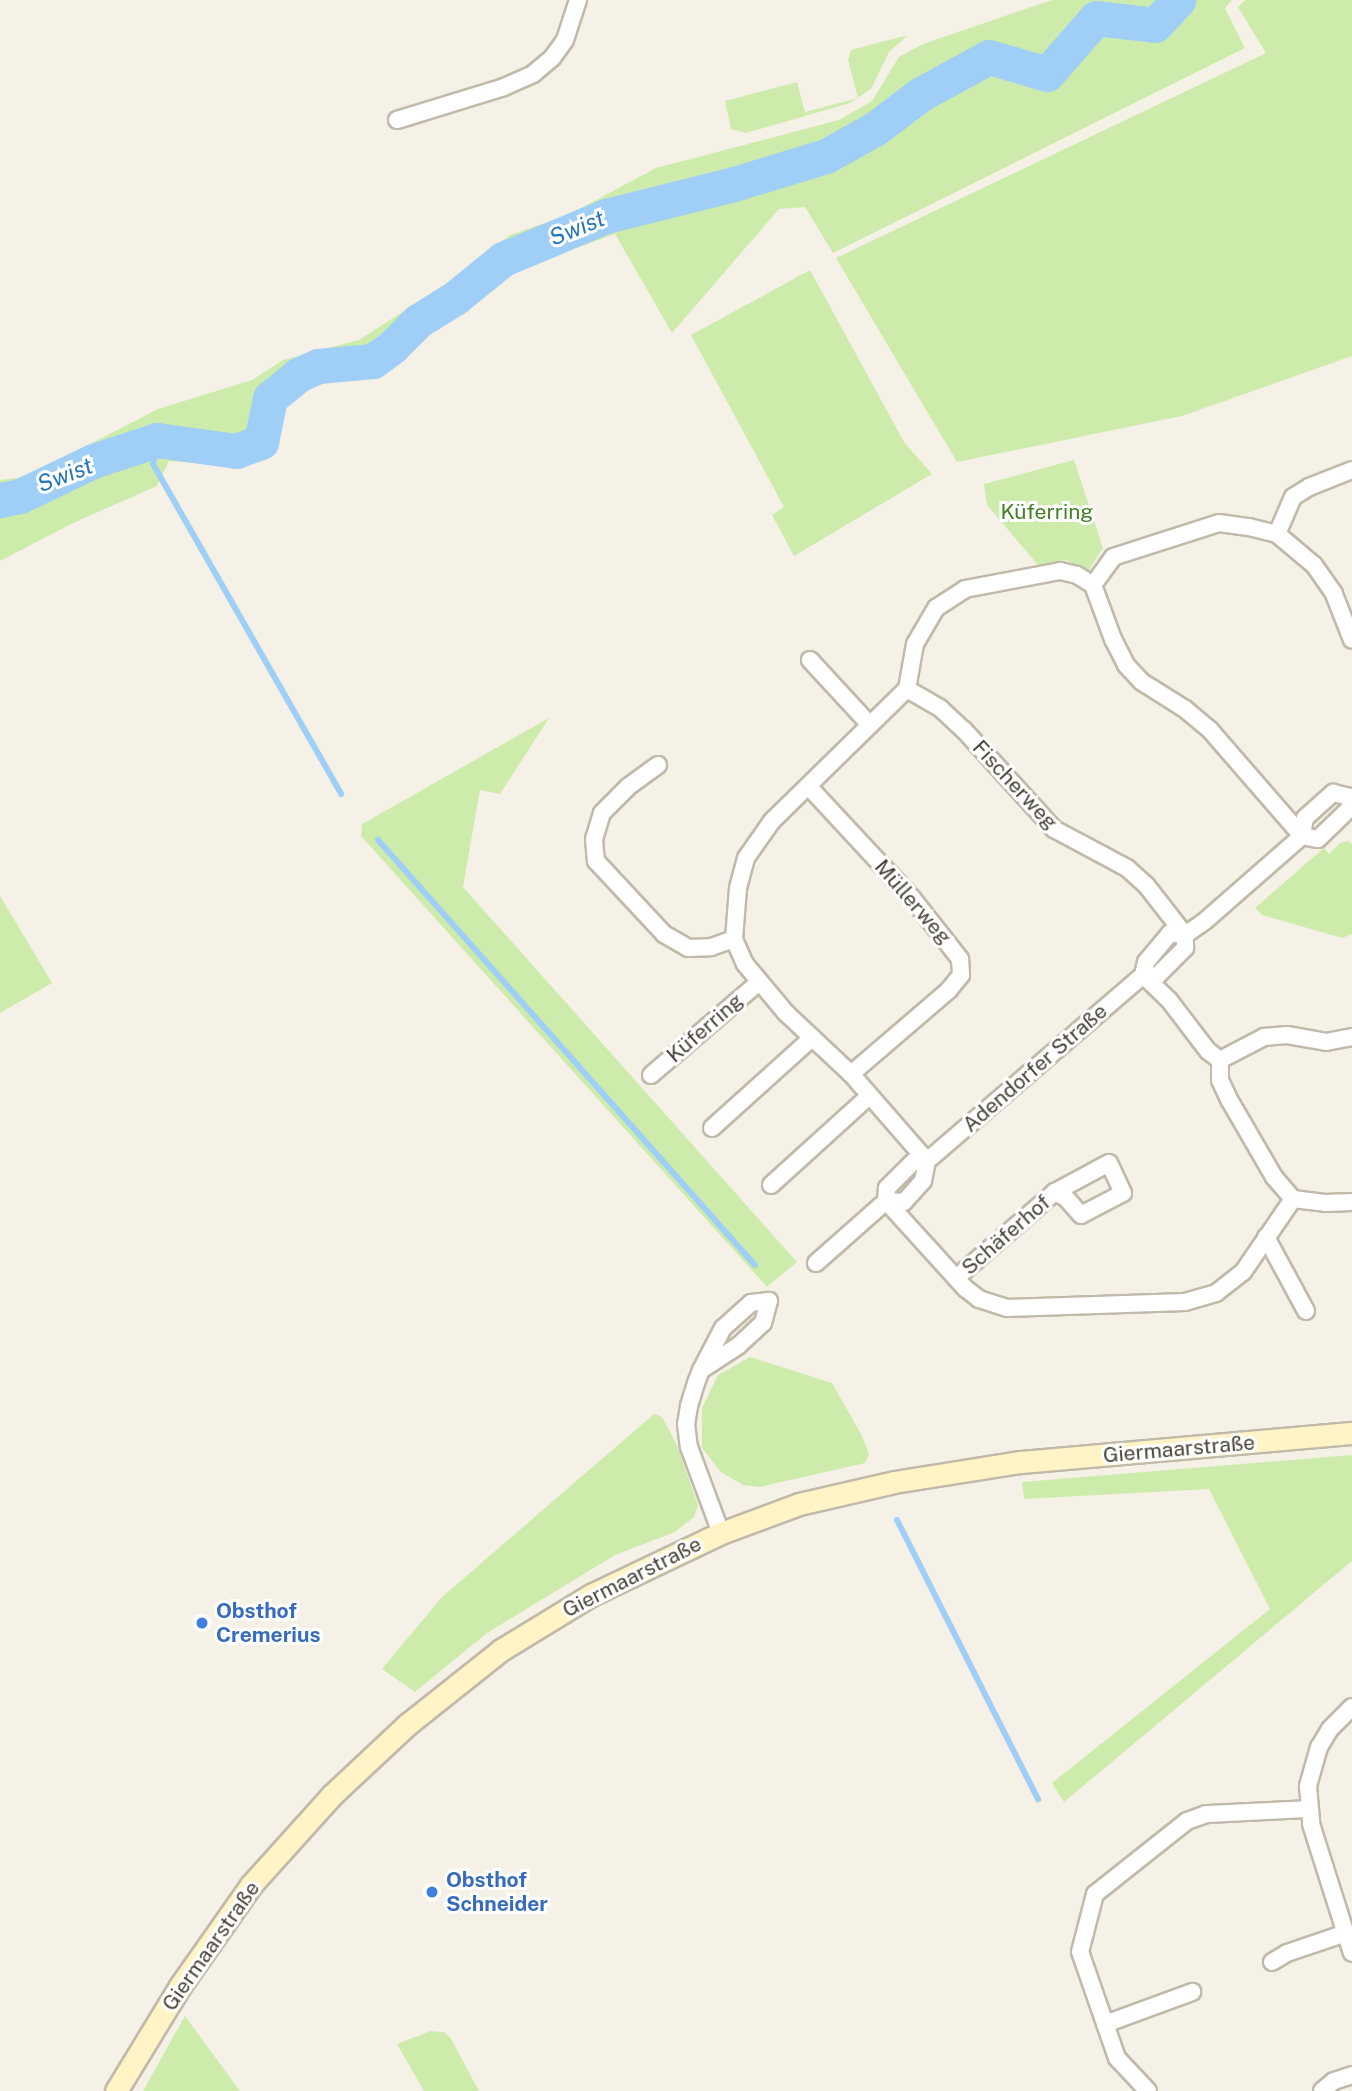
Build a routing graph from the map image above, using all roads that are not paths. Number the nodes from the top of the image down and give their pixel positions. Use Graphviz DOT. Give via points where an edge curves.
graph roads {
  1 [pos="578,0"];
  2 [pos="397,120"];
  3 [pos="1352,470"];
  4 [pos="1277,534"];
  5 [pos="1093,584"];
  6 [pos="1352,640"];
  7 [pos="810,660"];
  8 [pos="907,689"];
  9 [pos="870,724"];
  10 [pos="658,765"];
  11 [pos="809,787"];
  12 [pos="1351,797"];
  13 [pos="1303,836"];
  14 [pos="1185,935"];
  15 [pos="734,939"];
  16 [pos="1143,975"];
  17 [pos="759,982"];
  18 [pos="1352,1037"];
  19 [pos="812,1038"];
  20 [pos="1220,1060"];
  21 [pos="651,1074"];
  22 [pos="851,1074"];
  23 [pos="869,1096"];
  24 [pos="712,1128"];
  25 [pos="927,1161"];
  26 [pos="771,1185"];
  27 [pos="1055,1192"];
  28 [pos="1293,1199"];
  29 [pos="886,1201"];
  30 [pos="1352,1202"];
  31 [pos="1266,1237"];
  32 [pos="816,1263"];
  33 [pos="956,1278"];
  34 [pos="1306,1311"];
  35 [pos="701,1370"];
  36 [pos="1352,1433"];
  37 [pos="721,1533"];
  38 [pos="1352,1707"];
  39 [pos="1308,1809"];
  40 [pos="1346,1933"];
  41 [pos="1352,1953"];
  42 [pos="1272,1962"];
  43 [pos="1192,1992"];
  44 [pos="1105,2024"];
  45 [pos="1352,2076"];
  46 [pos="116,2091"];
  47 [pos="1148,2091"];
  48 [pos="1322,2091"];
  1 -- 2 [label="street" via="565,40 533,74 504,88"];
  3 -- 4 [label="street" via="1293,497"];
  4 -- 5 [label="street" via="1219,523 1181,533 1113,557"];
  4 -- 6 [label="street" via="1314,565 1334,594"];
  5 -- 8 [label="street" via="1060,571 965,589 936,608 915,645"];
  5 -- 13 [label="street" via="1126,665 1142,682 1210,730"];
  7 -- 9 [label="street"];
  8 -- 9 [label="street"];
  8 -- 14 [label="street, Fischerweg" via="940,708 964,730 1054,830 1127,868"];
  9 -- 11 [label="street"];
  10 -- 15 [label="street" via="628,786 602,813 594,839 596,861 664,934 688,948"];
  11 -- 15 [label="street" via="772,821 746,858 738,888"];
  11 -- 22 [label="street, Müllerweg" via="912,898 960,959 961,975 949,990"];
  12 -- 13 [label="street, Adendorfer Straße" via="1350,808 1318,839"];
  12 -- 13 [label="street, Adendorfer Straße" via="1333,793 1305,818"];
  13 -- 14 [label="street, Adendorfer Straße"];
  14 -- 16 [label="street, Adendorfer Straße" via="1185,948 1157,976"];
  15 -- 17 [label="street, Küferring"];
  16 -- 20 [label="street"];
  16 -- 25 [label="street, Adendorfer Straße"];
  17 -- 19 [label="street, Küferring"];
  17 -- 21 [label="street, Küferring"];
  18 -- 20 [label="street" via="1326,1042 1287,1035 1264,1037"];
  19 -- 22 [label="street, Küferring"];
  19 -- 24 [label="street"];
  20 -- 28 [label="street" via="1220,1080 1230,1101 1274,1177"];
  22 -- 23 [label="street, Küferring"];
  23 -- 25 [label="street, Küferring"];
  23 -- 26 [label="street"];
  25 -- 29 [label="street, Adendorfer Straße" via="923,1181 904,1202"];
  27 -- 33 [label="street, Schäferhof"];
  28 -- 30 [label="street"];
  28 -- 31 [label="street"];
  29 -- 32 [label="street, Adendorfer Straße"];
  29 -- 33 [label="street"];
  31 -- 33 [label="street" via="1243,1272 1216,1293 1185,1302 1007,1308 979,1299"];
  31 -- 34 [label="street"];
  35 -- 35 [label="street" via="763,1323 769,1301 751,1303 723,1328"];
  35 -- 37 [label="street" via="686,1424 689,1447"];
  36 -- 37 [label="main road, Giermaarstraße" via="1020,1462 894,1482 799,1504"];
  37 -- 46 [label="main road, Giermaarstraße" via="590,1595 501,1650 408,1724 332,1796 251,1885 180,1986"];
  38 -- 39 [label="street" via="1319,1746 1311,1765"];
  39 -- 40 [label="street"];
  39 -- 44 [label="street" via="1206,1814 1187,1821 1095,1894 1080,1952"];
  40 -- 41 [label="street"];
  40 -- 42 [label="street"];
  43 -- 44 [label="street"];
  44 -- 47 [label="street" via="1116,2058"];
  45 -- 48 [label="street" via="1334,2081"];
}
